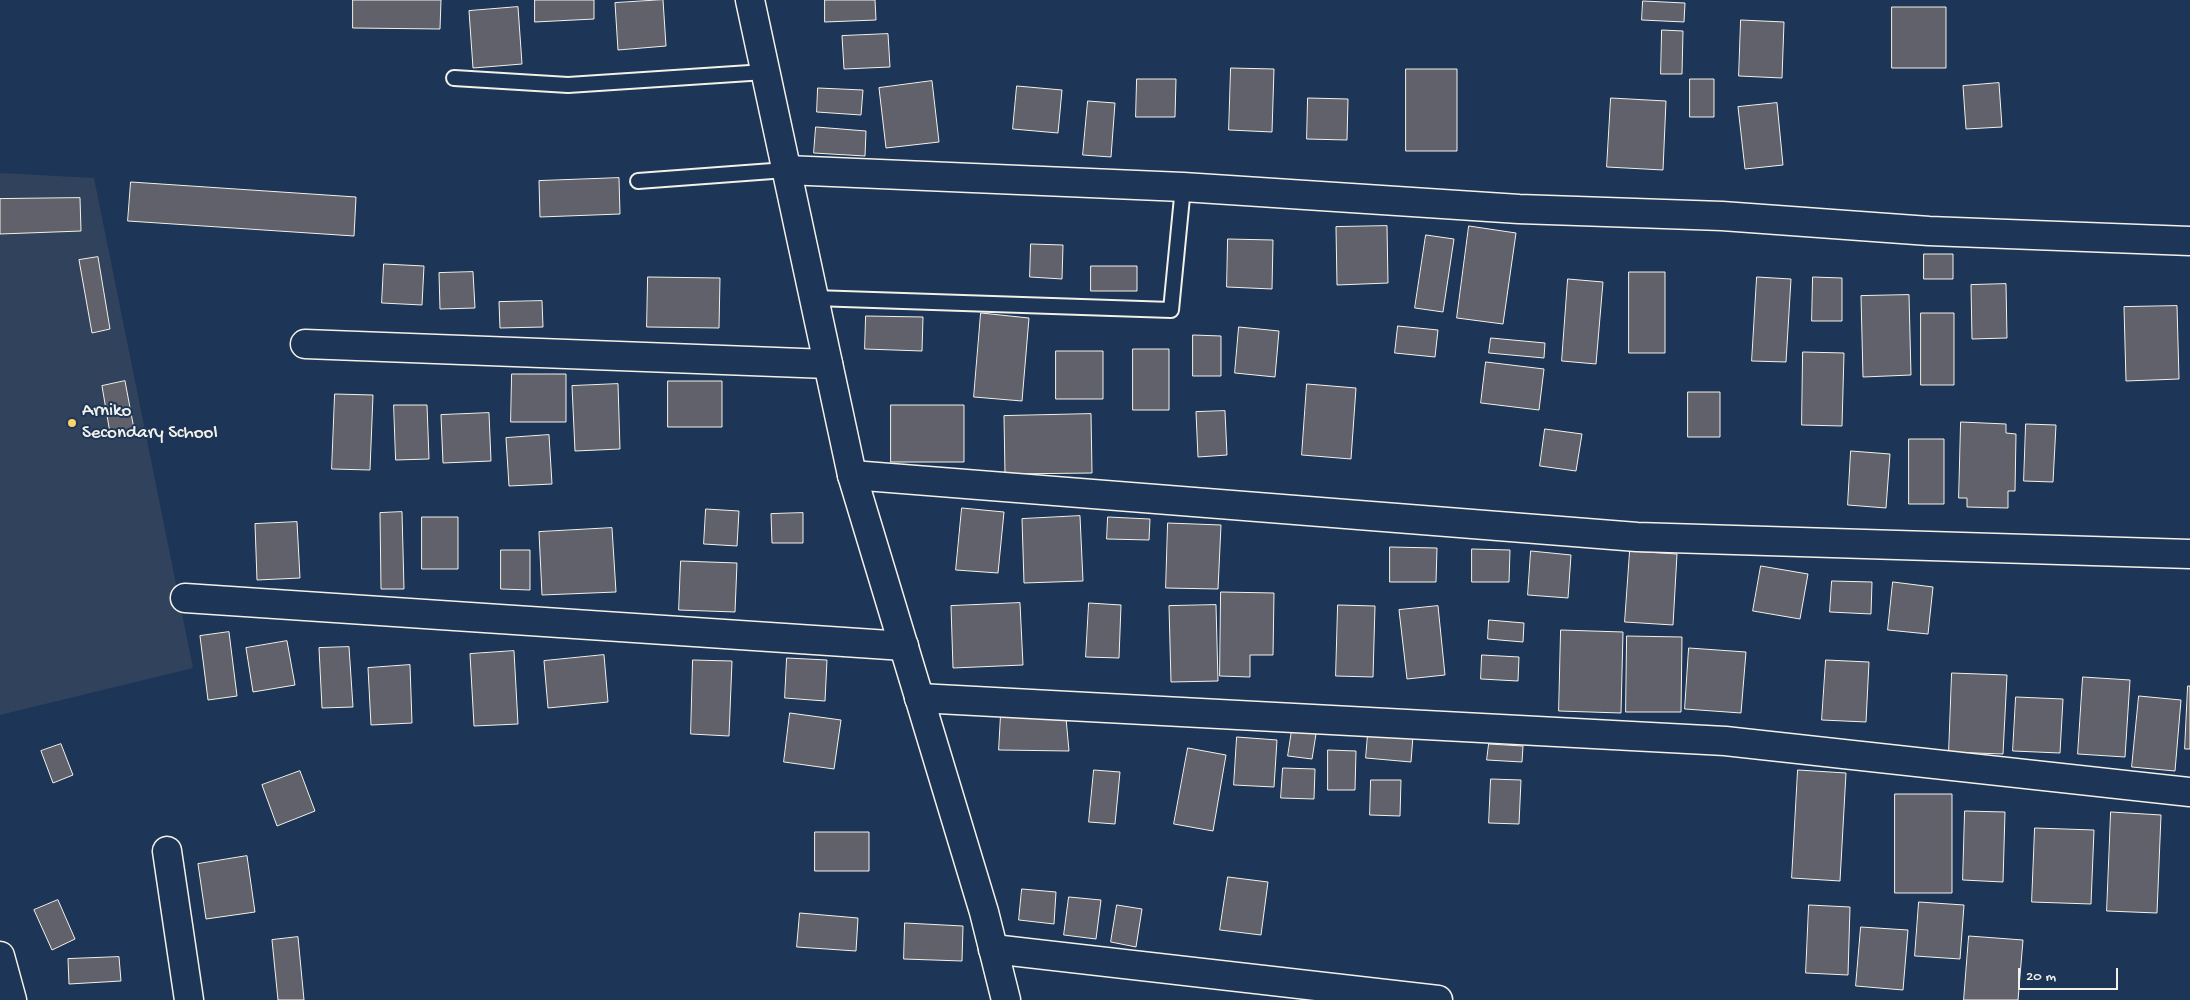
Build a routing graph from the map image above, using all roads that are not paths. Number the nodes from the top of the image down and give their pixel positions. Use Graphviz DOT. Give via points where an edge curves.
graph roads {
  1 [pos="750,0"];
  2 [pos="766,72"];
  3 [pos="454,78"];
  4 [pos="786,170"];
  5 [pos="638,181"];
  6 [pos="1183,187"];
  7 [pos="2190,241"];
  8 [pos="814,298"];
  9 [pos="305,344"];
  10 [pos="828,364"];
  11 [pos="852,475"];
  12 [pos="2190,554"];
  13 [pos="185,598"];
  14 [pos="904,646"];
  15 [pos="919,698"];
  16 [pos="2190,792"];
  17 [pos="167,851"];
  18 [pos="993,949"];
  19 [pos="0,956"];
  20 [pos="12,1000"];
  21 [pos="189,1000"];
  22 [pos="1006,1000"];
  23 [pos="1438,1000"];
  1 -- 2 [label="street"];
  2 -- 3 [label="lane" via="568,85"];
  2 -- 4 [label="street"];
  4 -- 5 [label="lane"];
  4 -- 6 [label="street"];
  4 -- 8 [label="street"];
  6 -- 7 [label="street" via="1518,209 1722,216 1928,231"];
  6 -- 8 [label="lane" via="1171,310"];
  8 -- 10 [label="street"];
  9 -- 10 [label="street"];
  10 -- 11 [label="street"];
  11 -- 12 [label="street" via="1636,537"];
  11 -- 14 [label="street"];
  13 -- 14 [label="street"];
  14 -- 15 [label="street"];
  15 -- 16 [label="street" via="1725,741"];
  15 -- 18 [label="street"];
  17 -- 21 [label="street"];
  18 -- 22 [label="street"];
  18 -- 23 [label="street"];
  19 -- 20 [label="street"];
}
